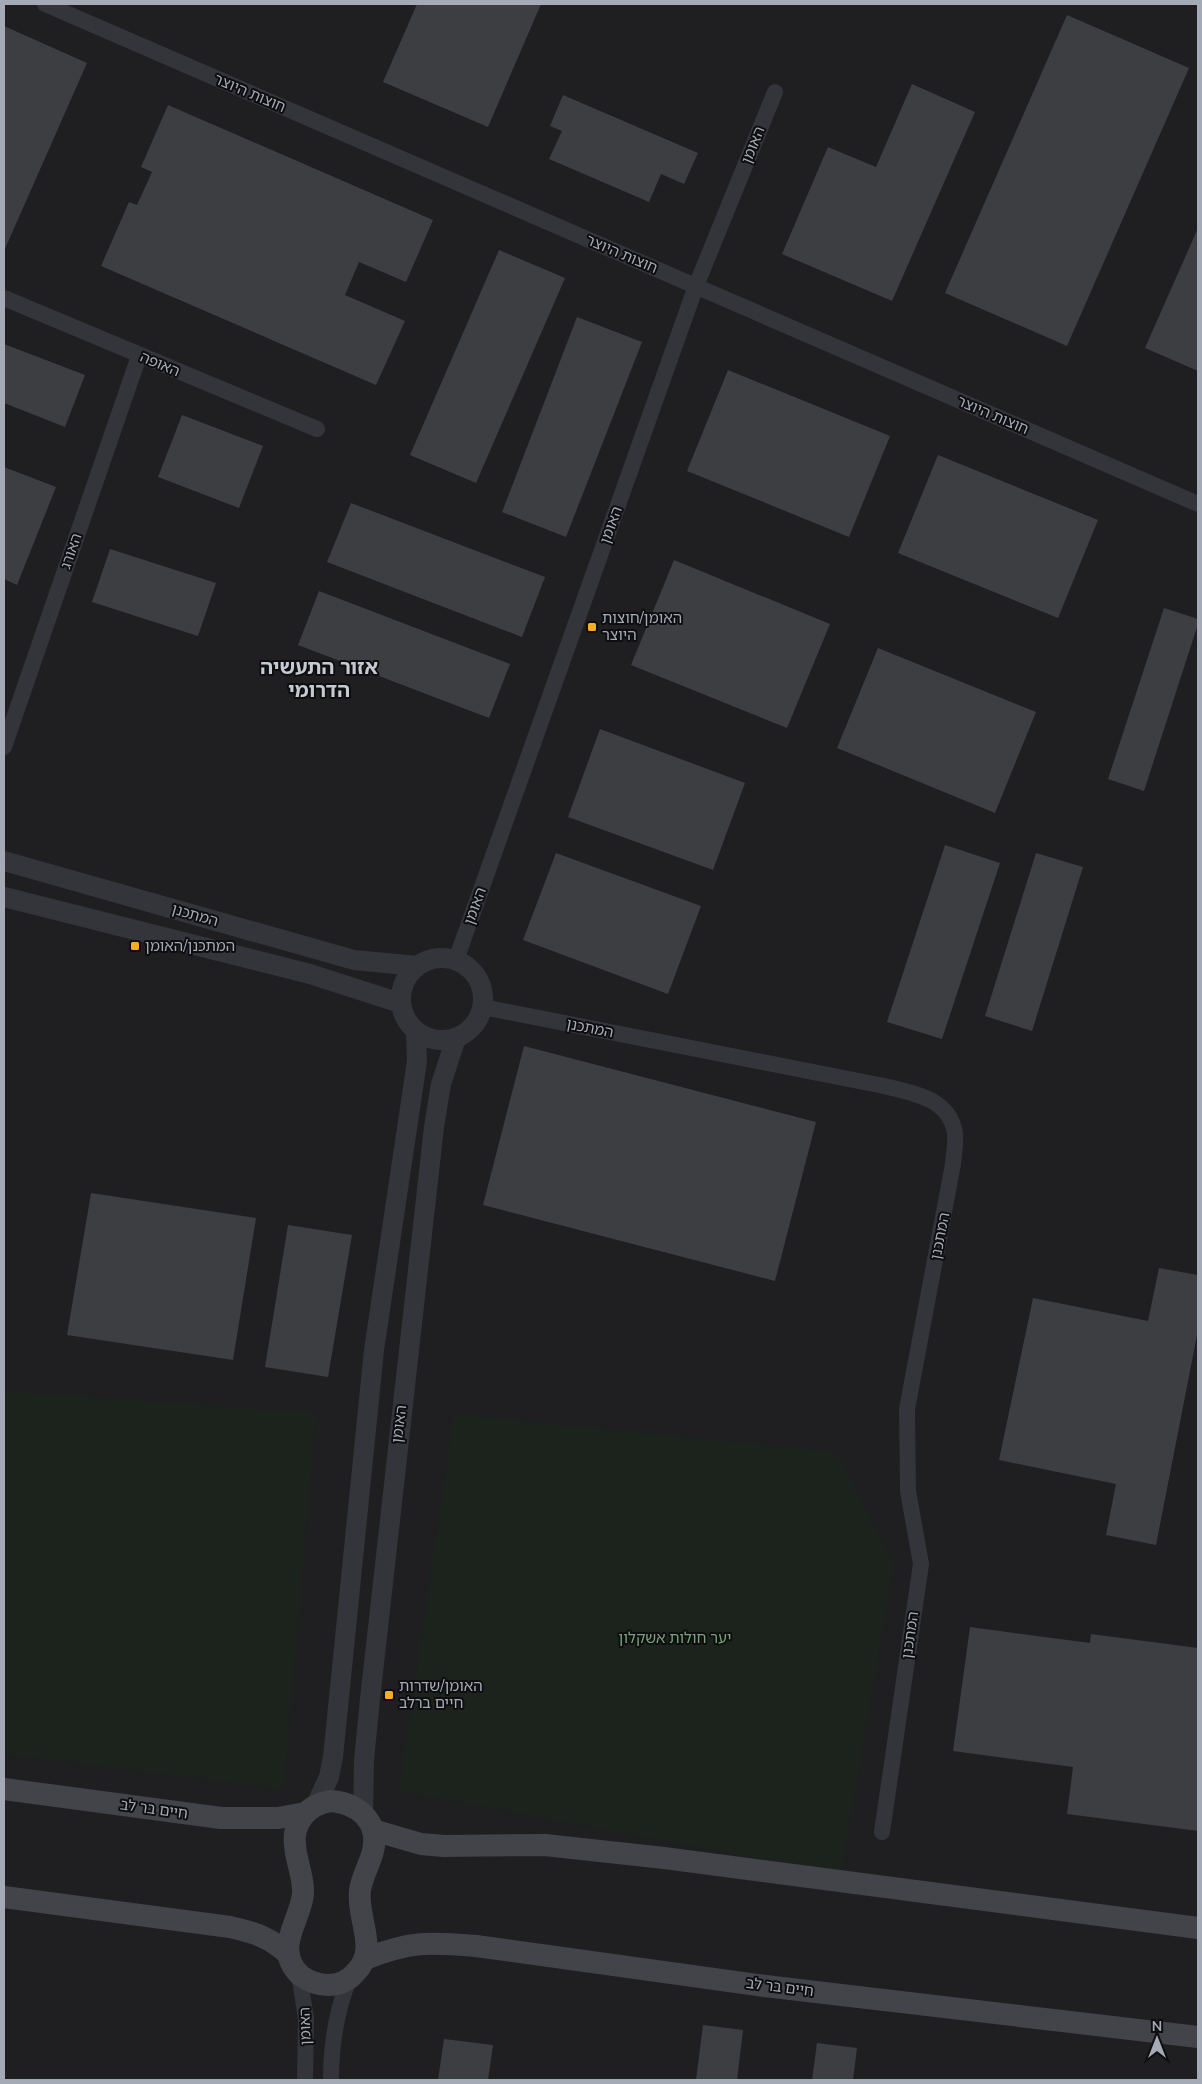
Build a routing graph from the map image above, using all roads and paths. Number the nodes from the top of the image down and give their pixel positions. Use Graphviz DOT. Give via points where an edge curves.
graph roads {
  1 [pos="45,4"];
  2 [pos="775,92"];
  3 [pos="696,286"];
  4 [pos="4,298"];
  5 [pos="139,356"];
  6 [pos="317,429"];
  7 [pos="1198,504"];
  8 [pos="4,747"];
  9 [pos="4,861"];
  10 [pos="4,897"];
  11 [pos="456,960"];
  12 [pos="417,966"];
  13 [pos="400,1003"];
  14 [pos="483,1007"];
  15 [pos="416,1032"];
  16 [pos="456,1038"];
  17 [pos="4,1789"];
  18 [pos="310,1809"];
  19 [pos="368,1821"];
  20 [pos="882,1832"];
  21 [pos="4,1897"];
  22 [pos="1198,1928"];
  23 [pos="365,1959"];
  24 [pos="294,1964"];
  25 [pos="349,1979"];
  26 [pos="1198,2037"];
  27 [pos="305,2080"];
  28 [pos="331,2080"];
  1 -- 3 [label="street, חוצות היוצר"];
  2 -- 3 [label="street, האומן"];
  3 -- 7 [label="street, חוצות היוצר"];
  3 -- 11 [label="street, האומן"];
  4 -- 5 [label="street, האופה"];
  5 -- 6 [label="street, האופה"];
  5 -- 8 [label="street, האורג"];
  9 -- 12 [label="street, המתכנן" via="354,960"];
  10 -- 13 [label="street, המתכנן" via="310,974"];
  11 -- 12 [label="street" via="436,958"];
  11 -- 14 [label="street" via="466,965 481,983"];
  12 -- 13 [label="street" via="404,982"];
  13 -- 15 [label="street"];
  14 -- 16 [label="street" via="469,1031"];
  14 -- 20 [label="street, המתכנן" via="884,1086 926,1096 946,1110 955,1132 953,1164 907,1408 908,1491 921,1564"];
  15 -- 16 [label="street" via="436,1040"];
  15 -- 18 [label="street" via="417,1061 374,1350 333,1757 329,1777"];
  16 -- 19 [label="street, האומן" via="441,1084 434,1127 367,1725 364,1760"];
  17 -- 18 [label="main road, חיים בר לב" via="220,1818 278,1818"];
  18 -- 19 [label="main road, חיים בר לב" via="323,1802 340,1801 357,1808"];
  18 -- 24 [label="main road" via="298,1825 294,1838 303,1892 298,1915 288,1935"];
  19 -- 22 [label="main road" via="421,1844 545,1845"];
  19 -- 23 [label="main road" via="374,1849 362,1878 360,1895 360,1912 367,1940"];
  21 -- 24 [label="main road" via="257,1933 275,1942"];
  23 -- 25 [label="main road"];
  23 -- 26 [label="main road, חיים בר לב" via="408,1944 435,1942 765,1986"];
  24 -- 25 [label="main road" via="310,1981 323,1985"];
  24 -- 27 [label="street, האומן" via="306,2019"];
  25 -- 28 [label="street, האומן" via="336,2020"];
}
